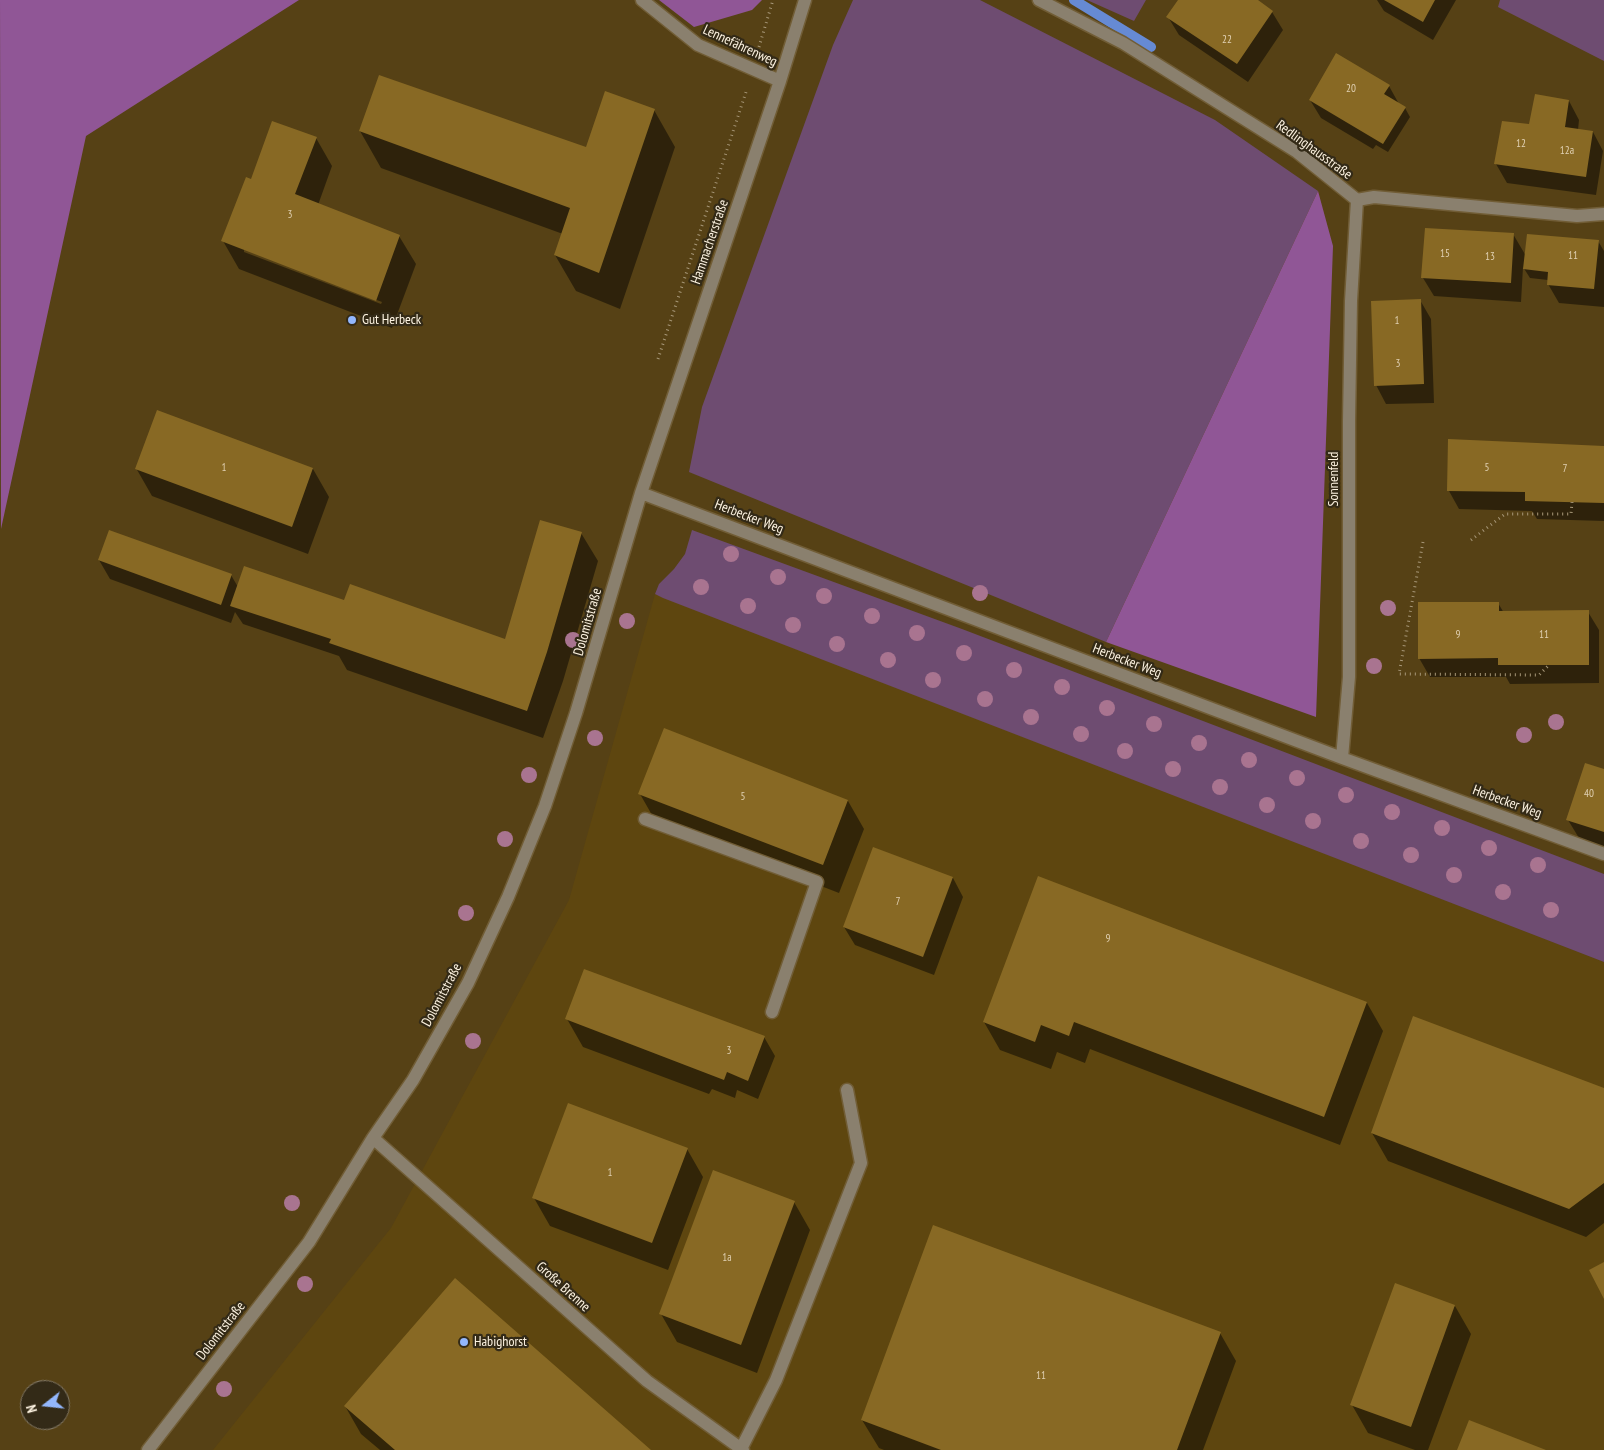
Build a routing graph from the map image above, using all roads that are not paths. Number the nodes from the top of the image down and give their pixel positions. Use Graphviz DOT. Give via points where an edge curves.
graph roads {
  1 [pos="642,0"];
  2 [pos="805,0"];
  3 [pos="1039,0"];
  4 [pos="780,81"];
  5 [pos="1357,200"];
  6 [pos="1604,214"];
  7 [pos="641,492"];
  8 [pos="1342,758"];
  9 [pos="645,819"];
  10 [pos="1604,854"];
  11 [pos="772,1012"];
  12 [pos="847,1090"];
  13 [pos="373,1138"];
  14 [pos="742,1449"];
  15 [pos="148,1450"];
  1 -- 4 [label="street, Lennefährenweg" via="698,45"];
  2 -- 4 [label="street, Hammacherstraße"];
  3 -- 5 [label="street, Redlinghausstraße" via="1123,43 1297,152"];
  4 -- 7 [label="street, Hammacherstraße"];
  5 -- 6 [label="street, Redlinghausstraße" via="1374,197 1577,216"];
  5 -- 8 [label="street, Sonnenfeld" via="1350,311 1349,677"];
  7 -- 8 [label="street, Herbecker Weg"];
  7 -- 13 [label="street, Dolomitstraße" via="576,714 545,806 508,897 463,991 413,1080"];
  8 -- 10 [label="street, Herbecker Weg"];
  9 -- 11 [label="street" via="817,882"];
  12 -- 14 [label="street, Große Brenne" via="861,1164 776,1380"];
  13 -- 14 [label="street, Große Brenne" via="647,1381"];
  13 -- 15 [label="street, Dolomitstraße" via="309,1242"];
}
